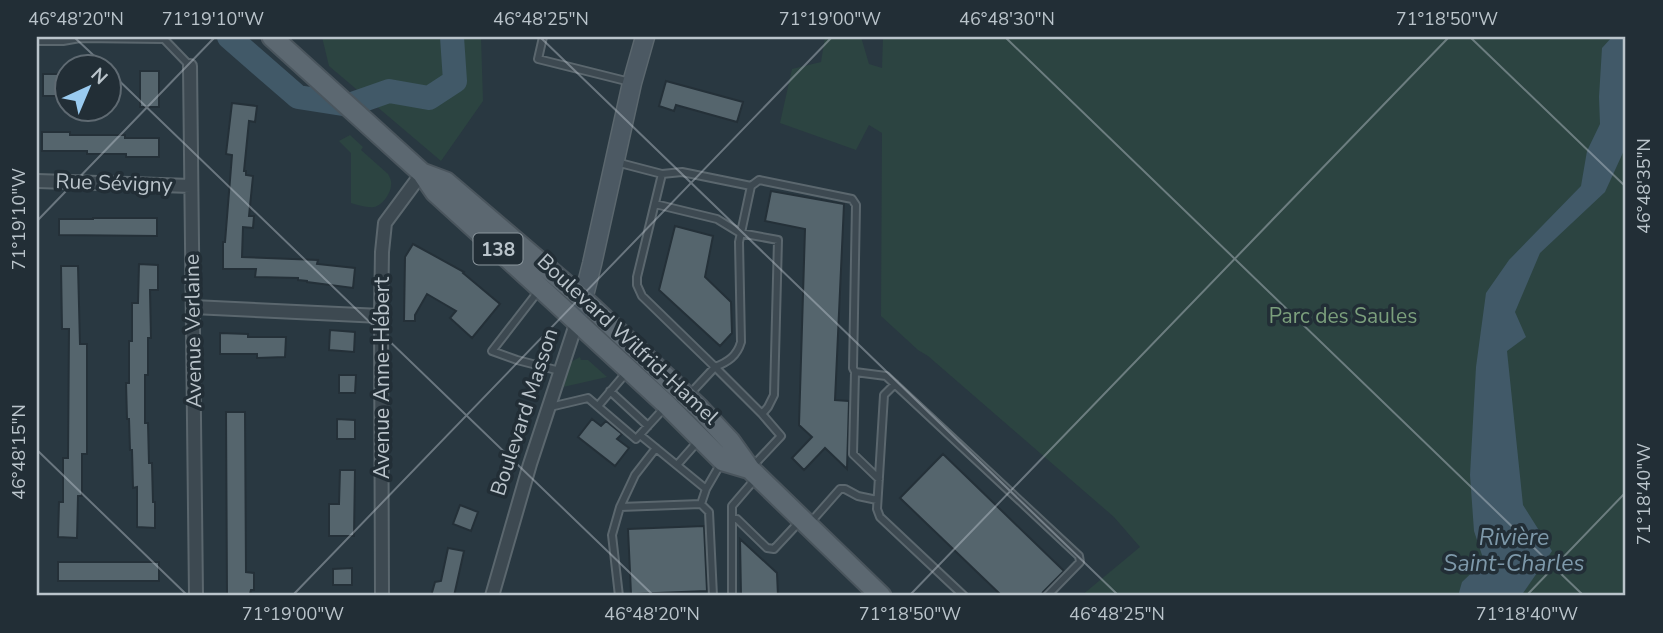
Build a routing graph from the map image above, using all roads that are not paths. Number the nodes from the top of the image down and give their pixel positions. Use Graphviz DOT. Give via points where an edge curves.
graph roads {
  1 [pos="272,37"];
  2 [pos="543,37"];
  3 [pos="645,37"];
  4 [pos="37,41"];
  5 [pos="190,66"];
  6 [pos="632,83"];
  7 [pos="615,162"];
  8 [pos="422,173"];
  9 [pos="662,174"];
  10 [pos="37,181"];
  11 [pos="191,186"];
  12 [pos="751,186"];
  13 [pos="655,204"];
  14 [pos="740,233"];
  15 [pos="541,288"];
  16 [pos="583,299"];
  17 [pos="193,307"];
  18 [pos="381,316"];
  19 [pos="577,321"];
  20 [pos="715,367"];
  21 [pos="629,370"];
  22 [pos="560,371"];
  23 [pos="855,372"];
  24 [pos="895,384"];
  25 [pos="610,391"];
  26 [pos="687,397"];
  27 [pos="667,405"];
  28 [pos="598,406"];
  29 [pos="548,407"];
  30 [pos="762,414"];
  31 [pos="648,426"];
  32 [pos="640,435"];
  33 [pos="701,439"];
  34 [pos="656,448"];
  35 [pos="723,461"];
  36 [pos="677,464"];
  37 [pos="754,473"];
  38 [pos="879,479"];
  39 [pos="706,489"];
  40 [pos="877,500"];
  41 [pos="701,504"];
  42 [pos="620,507"];
  43 [pos="732,519"];
  44 [pos="805,522"];
  45 [pos="197,596"];
  46 [pos="382,596"];
  47 [pos="492,596"];
  48 [pos="619,596"];
  49 [pos="713,596"];
  50 [pos="732,596"];
  51 [pos="881,596"];
  52 [pos="964,596"];
  53 [pos="1047,596"];
  1 -- 8 [label="main road, Boulevard Wilfrid-Hamel / 138"];
  2 -- 6 [label="lane" via="538,59"];
  3 -- 6 [label="main road, Boulevard Masson"];
  4 -- 5 [label="lane" via="164,40"];
  5 -- 11 [label="street, Avenue Verlaine"];
  6 -- 7 [label="main road, Boulevard Masson"];
  7 -- 9 [label="lane"];
  7 -- 16 [label="main road, Boulevard Masson"];
  8 -- 15 [label="main road, Boulevard Wilfrid-Hamel / 138" via="435,192"];
  8 -- 16 [label="main road, Boulevard Wilfrid-Hamel / 138" via="446,182"];
  8 -- 18 [label="street, Avenue Anne-Hébert" via="385,223"];
  9 -- 12 [label="lane" via="682,172"];
  9 -- 13 [label="lane"];
  10 -- 11 [label="street, Rue Sévigny"];
  11 -- 17 [label="street, Avenue Verlaine"];
  12 -- 14 [label="lane"];
  12 -- 23 [label="lane" via="759,180 852,199 856,205"];
  13 -- 14 [label="lane" via="717,219"];
  13 -- 20 [label="lane" via="637,277 638,290"];
  14 -- 20 [label="lane" via="741,342 728,362"];
  14 -- 30 [label="lane" via="778,240 774,395"];
  15 -- 19 [label="main road, Boulevard Wilfrid-Hamel / 138"];
  15 -- 22 [label="lane" via="492,351"];
  16 -- 19 [label="main road, Boulevard Masson"];
  16 -- 26 [label="main road, Boulevard Wilfrid-Hamel / 138"];
  17 -- 18 [label="street"];
  17 -- 45 [label="street, Avenue Verlaine"];
  18 -- 46 [label="street, Avenue Anne-Hébert"];
  19 -- 21 [label="main road, Boulevard Wilfrid-Hamel / 138"];
  19 -- 22 [label="street, Boulevard Masson"];
  20 -- 26 [label="lane"];
  20 -- 30 [label="lane"];
  21 -- 25 [label="lane"];
  21 -- 27 [label="main road, Boulevard Wilfrid-Hamel / 138"];
  22 -- 29 [label="street, Boulevard Masson"];
  23 -- 24 [label="lane" via="886,376"];
  23 -- 38 [label="lane" via="853,454"];
  24 -- 38 [label="lane" via="884,395"];
  24 -- 53 [label="lane" via="1079,556 1080,562"];
  25 -- 28 [label="lane"];
  25 -- 31 [label="lane"];
  26 -- 37 [label="main road, Boulevard Wilfrid-Hamel / 138"];
  27 -- 31 [label="lane"];
  27 -- 33 [label="main road, Boulevard Wilfrid-Hamel / 138"];
  28 -- 29 [label="lane" via="588,398"];
  28 -- 32 [label="lane" via="636,439"];
  29 -- 47 [label="street, Boulevard Masson"];
  30 -- 37 [label="lane" via="781,436"];
  31 -- 32 [label="lane"];
  32 -- 34 [label="lane"];
  33 -- 35 [label="main road, Boulevard Wilfrid-Hamel / 138"];
  33 -- 36 [label="lane"];
  34 -- 36 [label="lane"];
  34 -- 42 [label="lane" via="635,475"];
  35 -- 37 [label="main road, Boulevard Wilfrid-Hamel / 138"];
  35 -- 39 [label="lane"];
  36 -- 39 [label="lane"];
  37 -- 43 [label="lane" via="732,506"];
  37 -- 44 [label="main road, Boulevard Wilfrid-Hamel / 138"];
  38 -- 40 [label="lane"];
  39 -- 41 [label="lane"];
  40 -- 44 [label="lane" via="840,489"];
  40 -- 52 [label="lane" via="880,517"];
  41 -- 42 [label="lane"];
  41 -- 49 [label="lane" via="709,512"];
  42 -- 48 [label="lane" via="612,535"];
  43 -- 44 [label="lane" via="774,549"];
  43 -- 50 [label="lane"];
  44 -- 51 [label="main road, Boulevard Wilfrid-Hamel / 138"];
}
